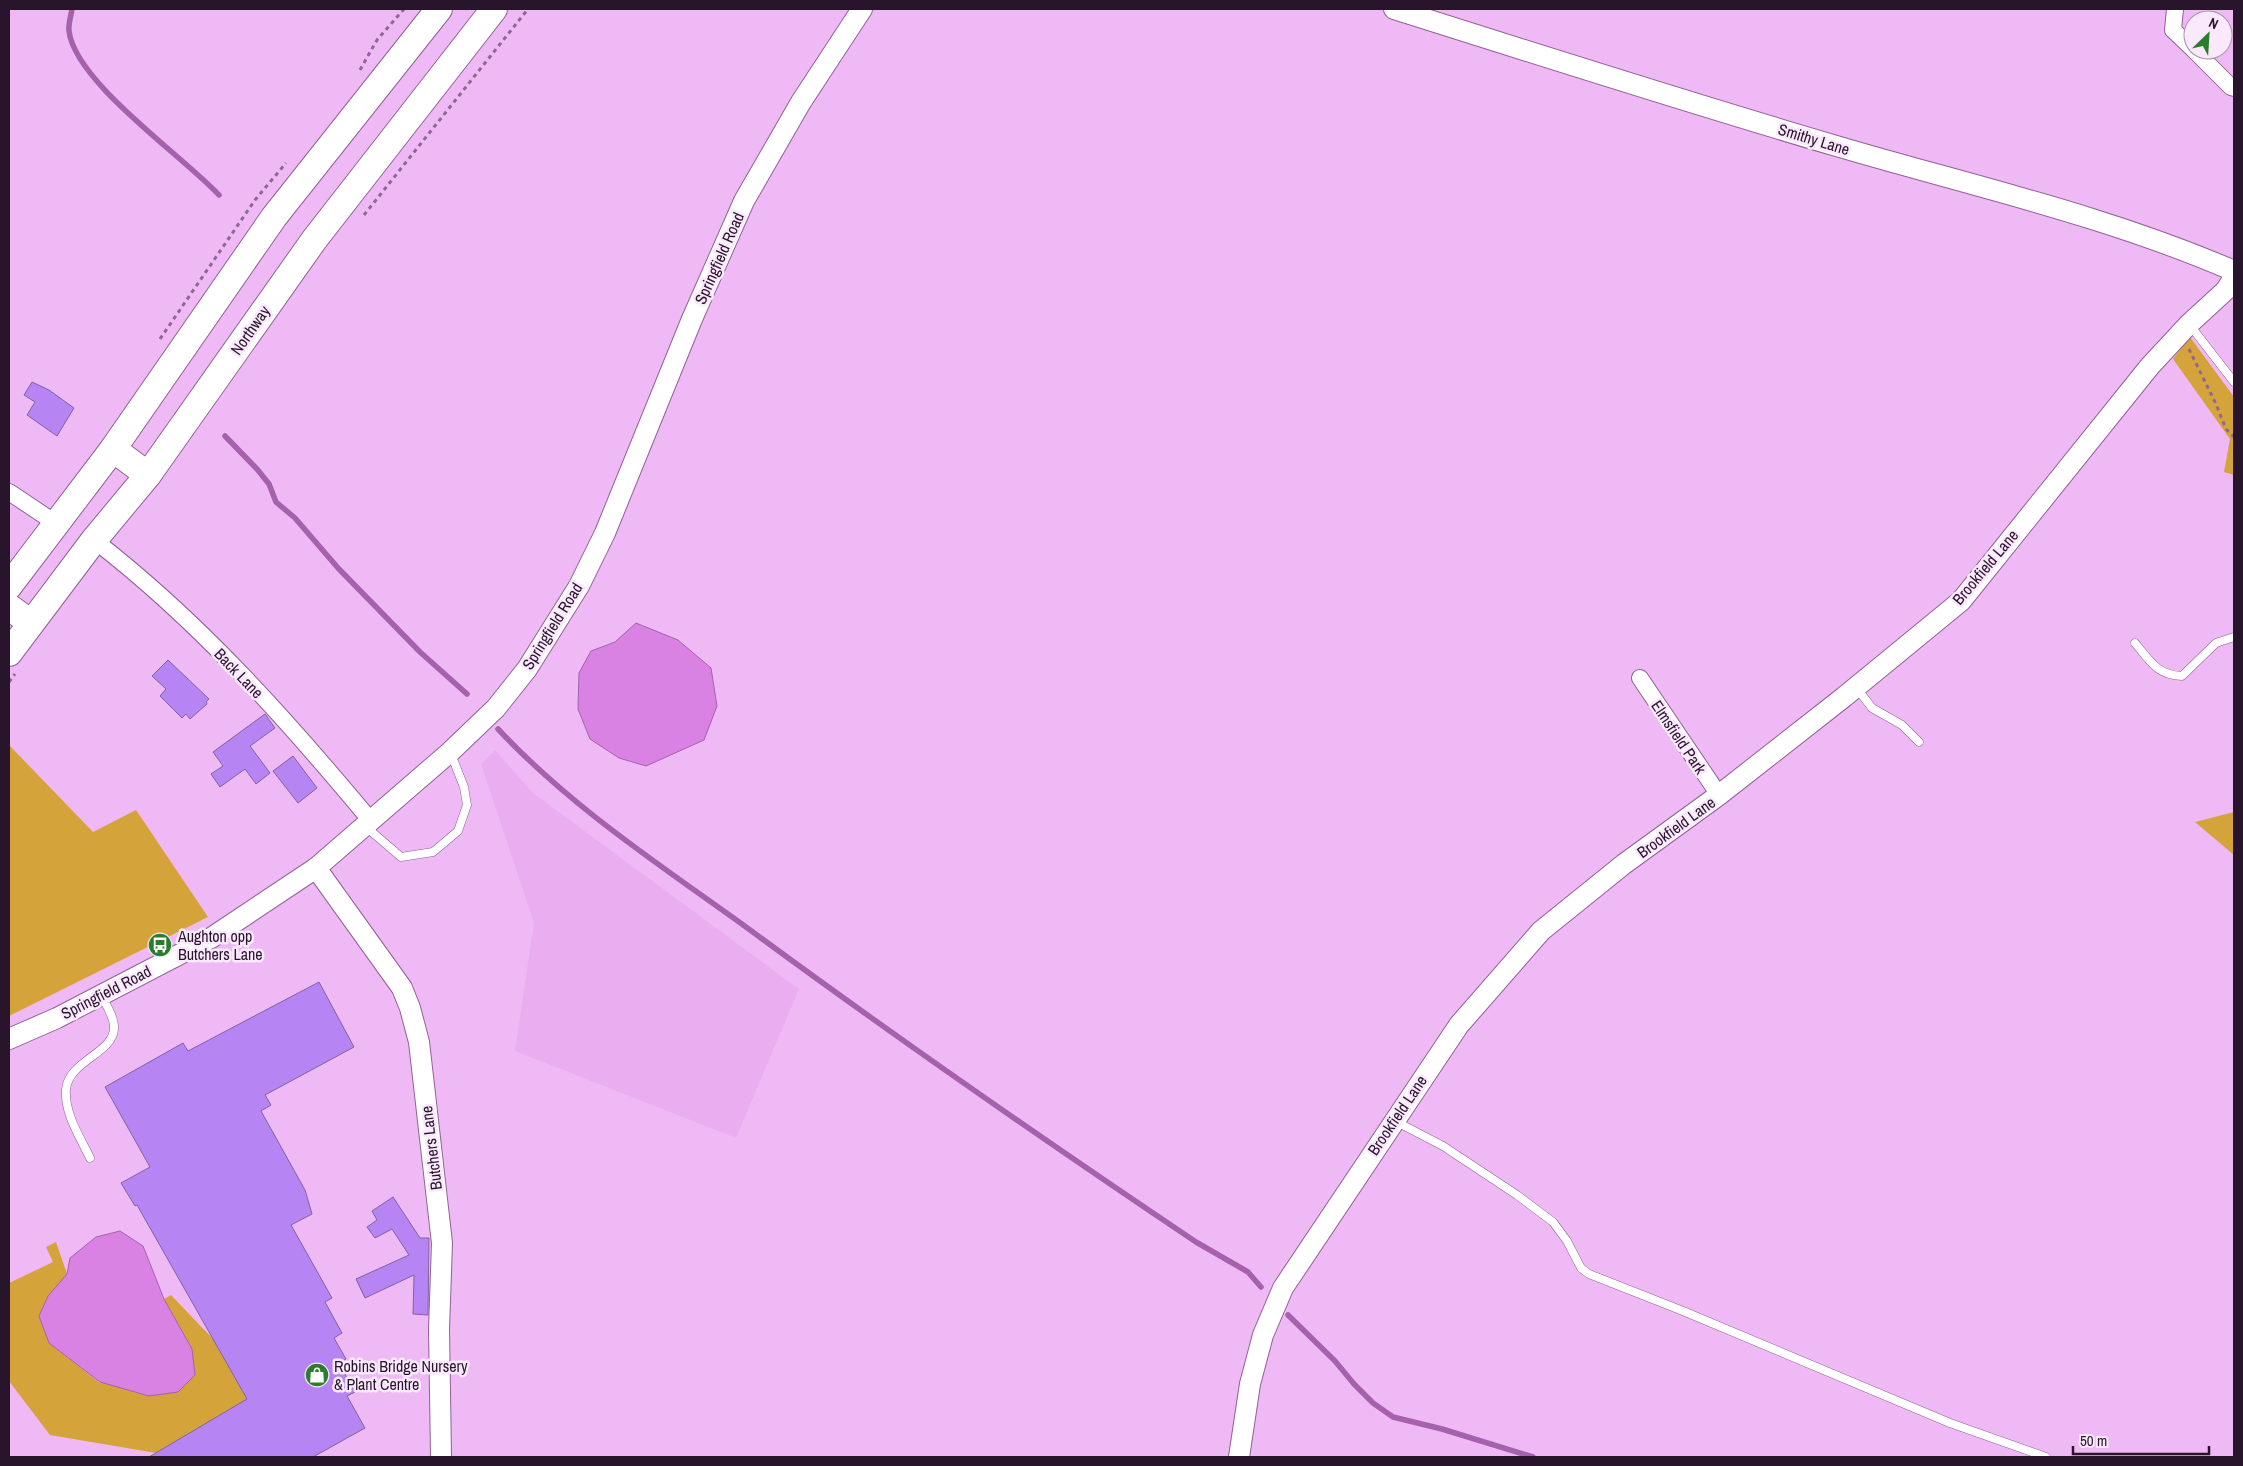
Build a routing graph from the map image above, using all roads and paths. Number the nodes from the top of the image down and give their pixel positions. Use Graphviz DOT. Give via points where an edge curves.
graph roads {
  1 [pos="439,9"];
  2 [pos="494,9"];
  3 [pos="862,9"];
  4 [pos="1394,9"];
  5 [pos="2175,9"];
  6 [pos="2183,39"];
  7 [pos="2204,60"];
  8 [pos="2234,88"];
  9 [pos="2234,271"];
  10 [pos="2234,277"];
  11 [pos="2185,328"];
  12 [pos="2234,382"];
  13 [pos="2234,437"];
  14 [pos="113,449"];
  15 [pos="148,475"];
  16 [pos="9,492"];
  17 [pos="56,524"];
  18 [pos="94,540"];
  19 [pos="9,586"];
  20 [pos="9,607"];
  21 [pos="31,623"];
  22 [pos="2234,637"];
  23 [pos="2135,643"];
  24 [pos="9,653"];
  25 [pos="1640,678"];
  26 [pos="1856,687"];
  27 [pos="1919,742"];
  28 [pos="450,752"];
  29 [pos="1719,795"];
  30 [pos="368,824"];
  31 [pos="316,868"];
  32 [pos="101,995"];
  33 [pos="9,1039"];
  34 [pos="1393,1120"];
  35 [pos="90,1158"];
  36 [pos="441,1457"];
  37 [pos="1239,1457"];
  38 [pos="2046,1457"];
  1 -- 14 [label="highway" via="274,216"];
  2 -- 15 [label="highway, Northway" via="314,240"];
  3 -- 28 [label="street, Springfield Road" via="800,102 744,201 605,533 578,586 527,669 496,708"];
  4 -- 9 [label="street, Smithy Lane" via="1833,146 2060,208 2160,240"];
  5 -- 6 [label="street" via="2174,30"];
  7 -- 8 [label="street"];
  10 -- 11 [label="street, Brookfield Lane" via="2226,290"];
  11 -- 12 [label="lane"];
  11 -- 13 [label="path" via="2226,428"];
  11 -- 26 [label="street, Brookfield Lane" via="2150,366 1961,601"];
  14 -- 15 [label="highway"];
  14 -- 17 [label="highway"];
  15 -- 18 [label="highway, Northway"];
  16 -- 17 [label="street"];
  17 -- 19 [label="highway"];
  18 -- 21 [label="highway, Northway"];
  18 -- 30 [label="street, Back Lane" via="177,609 301,737"];
  20 -- 21 [label="highway"];
  21 -- 24 [label="highway, Northway"];
  22 -- 23 [label="lane" via="2216,643 2182,676 2169,675 2157,669"];
  25 -- 29 [label="street, Elmsfield Park"];
  26 -- 27 [label="lane" via="1872,708 1902,725"];
  26 -- 29 [label="street, Brookfield Lane"];
  28 -- 30 [label="street, Springfield Road"];
  28 -- 30 [label="lane" via="464,787 466,805 458,831 433,852 401,857"];
  29 -- 34 [label="street, Brookfield Lane" via="1624,864 1542,931 1458,1025"];
  30 -- 31 [label="street, Springfield Road"];
  31 -- 32 [label="street, Springfield Road" via="211,938"];
  31 -- 36 [label="street, Butchers Lane" via="402,988 419,1042 442,1243 438,1329"];
  32 -- 33 [label="street, Springfield Road"];
  32 -- 35 [label="lane" via="113,1019 114,1033 106,1046 76,1068 66,1087 66,1106"];
  34 -- 37 [label="street, Brookfield Lane" via="1283,1288 1263,1335 1250,1384"];
  34 -- 38 [label="lane" via="1443,1146 1553,1222 1581,1268 1589,1274 1950,1422"];
}
